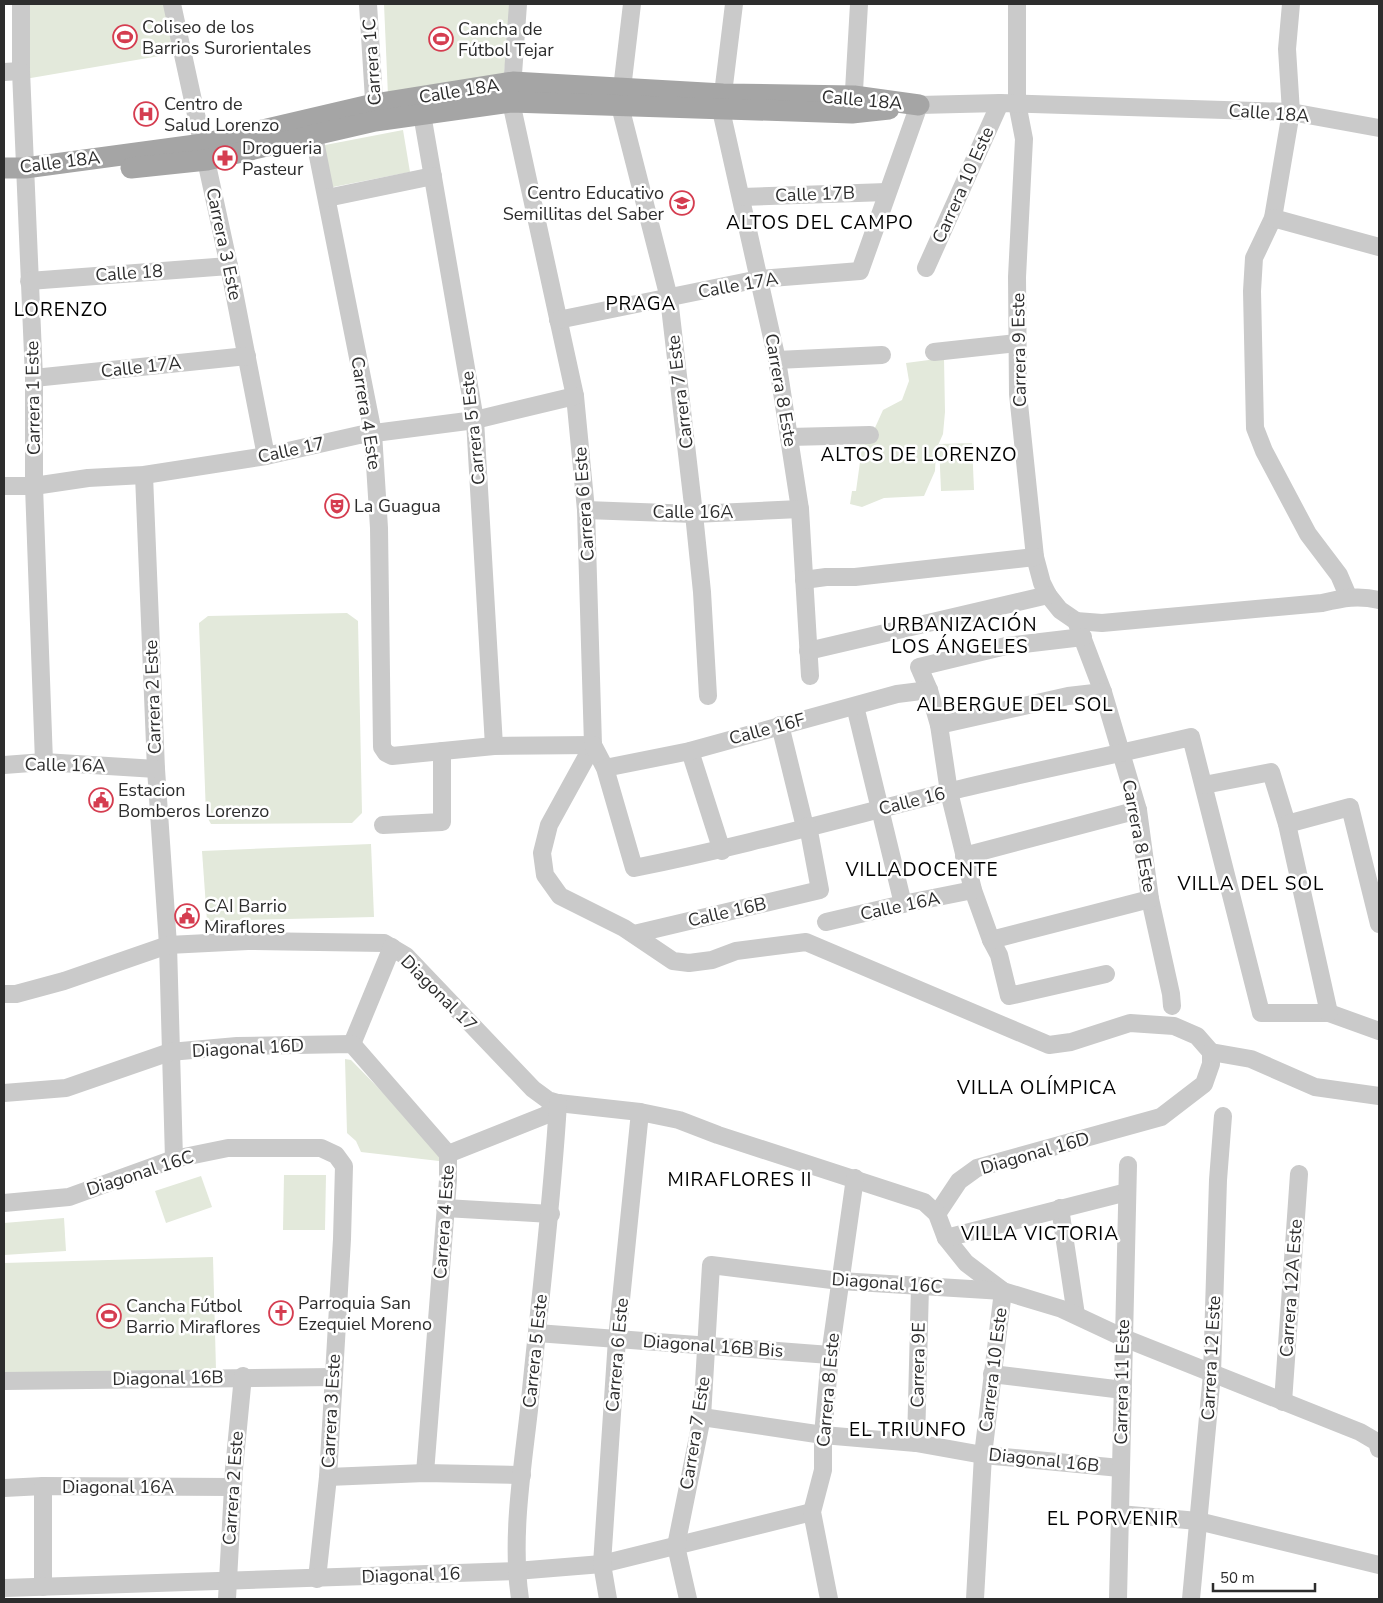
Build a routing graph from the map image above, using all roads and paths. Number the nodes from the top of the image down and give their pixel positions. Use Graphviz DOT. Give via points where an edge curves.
graph roads {
  1 [pos="21,4"];
  2 [pos="172,4"];
  3 [pos="368,4"];
  4 [pos="518,4"];
  5 [pos="632,4"];
  6 [pos="734,4"];
  7 [pos="859,4"];
  8 [pos="1017,4"];
  9 [pos="1291,4"];
  10 [pos="12,71"];
  11 [pos="512,92"];
  12 [pos="621,96"];
  13 [pos="722,102"];
  14 [pos="1008,103"];
  15 [pos="853,105"];
  16 [pos="919,105"];
  17 [pos="1291,112"];
  18 [pos="375,113"];
  19 [pos="422,114"];
  20 [pos="1379,128"];
  21 [pos="314,136"];
  22 [pos="205,152"];
  23 [pos="4,168"];
  24 [pos="26,174"];
  25 [pos="433,176"];
  26 [pos="4,181"];
  27 [pos="888,192"];
  28 [pos="742,197"];
  29 [pos="327,198"];
  30 [pos="1274,218"];
  31 [pos="1379,247"];
  32 [pos="229,266"];
  33 [pos="926,268"];
  34 [pos="759,279"];
  35 [pos="29,281"];
  36 [pos="669,298"];
  37 [pos="558,320"];
  38 [pos="1017,343"];
  39 [pos="934,352"];
  40 [pos="882,355"];
  41 [pos="247,356"];
  42 [pos="777,360"];
  43 [pos="34,378"];
  44 [pos="575,396"];
  45 [pos="476,420"];
  46 [pos="373,432"];
  47 [pos="870,435"];
  48 [pos="789,437"];
  49 [pos="266,456"];
  50 [pos="144,475"];
  51 [pos="4,486"];
  52 [pos="34,486"];
  53 [pos="800,509"];
  54 [pos="586,510"];
  55 [pos="694,514"];
  56 [pos="1035,557"];
  57 [pos="804,580"];
  58 [pos="1048,595"];
  59 [pos="1348,596"];
  60 [pos="1379,600"];
  61 [pos="1080,629"];
  62 [pos="808,651"];
  63 [pos="810,676"];
  64 [pos="929,690"];
  65 [pos="1103,692"];
  66 [pos="708,696"];
  67 [pos="855,706"];
  68 [pos="780,725"];
  69 [pos="939,725"];
  70 [pos="593,745"];
  71 [pos="494,746"];
  72 [pos="442,751"];
  73 [pos="690,751"];
  74 [pos="1122,753"];
  75 [pos="44,762"];
  76 [pos="4,765"];
  77 [pos="605,768"];
  78 [pos="156,769"];
  79 [pos="1204,785"];
  80 [pos="949,792"];
  81 [pos="882,809"];
  82 [pos="1138,810"];
  83 [pos="1287,824"];
  84 [pos="383,825"];
  85 [pos="806,826"];
  86 [pos="722,851"];
  87 [pos="964,856"];
  88 [pos="974,890"];
  89 [pos="1150,899"];
  90 [pos="903,904"];
  91 [pos="826,922"];
  92 [pos="1379,924"];
  93 [pos="634,934"];
  94 [pos="991,940"];
  95 [pos="168,945"];
  96 [pos="392,946"];
  97 [pos="1106,974"];
  98 [pos="4,994"];
  99 [pos="1172,1006"];
  100 [pos="1329,1012"];
  101 [pos="1379,1031"];
  102 [pos="352,1044"];
  103 [pos="170,1052"];
  104 [pos="1211,1052"];
  105 [pos="4,1093"];
  106 [pos="1379,1096"];
  107 [pos="558,1103"];
  108 [pos="640,1112"];
  109 [pos="1223,1116"];
  110 [pos="448,1154"];
  111 [pos="336,1155"];
  112 [pos="174,1159"];
  113 [pos="1128,1165"];
  114 [pos="1299,1174"];
  115 [pos="854,1178"];
  116 [pos="1127,1192"];
  117 [pos="4,1203"];
  118 [pos="445,1208"];
  119 [pos="1060,1208"];
  120 [pos="551,1214"];
  121 [pos="937,1214"];
  122 [pos="946,1238"];
  123 [pos="711,1265"];
  124 [pos="840,1281"];
  125 [pos="920,1286"];
  126 [pos="1003,1291"];
  127 [pos="1069,1312"];
  128 [pos="536,1333"];
  129 [pos="1124,1338"];
  130 [pos="618,1339"];
  131 [pos="707,1347"];
  132 [pos="830,1355"];
  133 [pos="992,1374"];
  134 [pos="1212,1374"];
  135 [pos="243,1376"];
  136 [pos="333,1377"];
  137 [pos="4,1381"];
  138 [pos="1124,1390"];
  139 [pos="1282,1402"];
  140 [pos="702,1417"];
  141 [pos="1379,1431"];
  142 [pos="1360,1432"];
  143 [pos="823,1435"];
  144 [pos="916,1443"];
  145 [pos="1379,1449"];
  146 [pos="983,1455"];
  147 [pos="1120,1468"];
  148 [pos="425,1473"];
  149 [pos="522,1475"];
  150 [pos="328,1477"];
  151 [pos="43,1486"];
  152 [pos="233,1487"];
  153 [pos="4,1488"];
  154 [pos="812,1512"];
  155 [pos="1119,1514"];
  156 [pos="1198,1522"];
  157 [pos="676,1546"];
  158 [pos="602,1564"];
  159 [pos="1379,1565"];
  160 [pos="516,1571"];
  161 [pos="317,1579"];
  162 [pos="226,1581"];
  163 [pos="43,1587"];
  164 [pos="4,1588"];
  165 [pos="227,1599"];
  166 [pos="520,1599"];
  167 [pos="608,1599"];
  168 [pos="688,1599"];
  169 [pos="829,1599"];
  170 [pos="975,1599"];
  171 [pos="1118,1599"];
  172 [pos="1191,1599"];
  1 -- 10 [label="street, Carrera 1 Este"];
  2 -- 22 [label="street, Carrera 3 Este"];
  3 -- 18 [label="street, Carrera 1C"];
  4 -- 11 [label="street"];
  5 -- 12 [label="street, Carrera 7 Este"];
  6 -- 13 [label="street"];
  7 -- 15 [label="street"];
  8 -- 14 [label="street"];
  9 -- 17 [label="street" via="1287,49"];
  10 -- 24 [label="street, Carrera 1 Este"];
  11 -- 12 [label="main road, Calle 18A"];
  11 -- 18 [label="main road, Calle 18A"];
  11 -- 19 [label="main road, Calle 18A"];
  11 -- 37 [label="street, Carrera 6 Este"];
  12 -- 13 [label="main road, Calle 18A"];
  12 -- 36 [label="street, Carrera 7 Este"];
  13 -- 15 [label="main road, Calle 18A"];
  13 -- 28 [label="street, Carrera 8 Este"];
  14 -- 16 [label="street, Calle 18A"];
  14 -- 17 [label="street, Calle 18A"];
  14 -- 33 [label="street, Carrera 10 Este"];
  14 -- 38 [label="street, Carrera 9 Este" via="1024,139"];
  15 -- 16 [label="main road, Calle 18A"];
  16 -- 27 [label="street"];
  17 -- 20 [label="street, Calle 18A"];
  17 -- 30 [label="street"];
  18 -- 19 [label="main road, Calle 18A"];
  18 -- 21 [label="main road, Calle 18A"];
  18 -- 22 [label="main road, Calle 18A"];
  19 -- 25 [label="street, Carrera 5 Este"];
  21 -- 22 [label="main road, Calle 18A"];
  21 -- 29 [label="street, Carrera 4 Este"];
  22 -- 24 [label="main road, Calle 18A"];
  22 -- 32 [label="street, Carrera 3 Este"];
  23 -- 24 [label="main road, Calle 18A"];
  24 -- 26 [label="main road, Calle 18A"];
  24 -- 35 [label="street, Carrera 1 Este"];
  25 -- 29 [label="street"];
  25 -- 45 [label="street, Carrera 5 Este"];
  27 -- 28 [label="street, Calle 17B"];
  27 -- 34 [label="street, Calle 17A" via="860,271"];
  28 -- 34 [label="street, Carrera 8 Este"];
  29 -- 46 [label="street, Carrera 4 Este"];
  30 -- 31 [label="street"];
  30 -- 59 [label="street" via="1254,258 1255,428 1308,534 1339,575"];
  32 -- 35 [label="street, Calle 18"];
  32 -- 41 [label="street, Carrera 3 Este"];
  34 -- 36 [label="street, Calle 17A"];
  34 -- 42 [label="street, Carrera 8 Este"];
  35 -- 43 [label="street, Carrera 1 Este"];
  36 -- 37 [label="street, Calle 17A"];
  36 -- 55 [label="street, Carrera 7 Este"];
  37 -- 44 [label="street, Carrera 6 Este"];
  38 -- 39 [label="street"];
  38 -- 56 [label="street, Carrera 9 Este" via="1018,394"];
  40 -- 42 [label="street"];
  41 -- 43 [label="street, Calle 17A"];
  41 -- 49 [label="street, Carrera 3 Este"];
  42 -- 48 [label="street, Carrera 8 Este"];
  43 -- 52 [label="street, Carrera 1 Este"];
  44 -- 45 [label="street, Calle 17"];
  44 -- 54 [label="street, Carrera 6 Este"];
  45 -- 46 [label="street, Calle 17"];
  45 -- 71 [label="street, Carrera 5 Este"];
  46 -- 49 [label="street, Calle 17"];
  46 -- 72 [label="street, Carrera 4 Este" via="379,528 382,747 392,756"];
  47 -- 48 [label="street"];
  48 -- 53 [label="street, Carrera 8 Este"];
  49 -- 50 [label="street, Calle 17"];
  50 -- 52 [label="street, Calle 17" via="88,478"];
  50 -- 78 [label="street, Carrera 2 Este"];
  51 -- 52 [label="street, Calle 17"];
  52 -- 75 [label="street, Carrera 1 Este"];
  53 -- 55 [label="street, Calle 16A"];
  53 -- 57 [label="street, Carrera 8 Este"];
  54 -- 55 [label="street, Calle 16A"];
  54 -- 70 [label="street, Carrera 6 Este"];
  55 -- 66 [label="street, Carrera 7 Este"];
  56 -- 57 [label="street"];
  56 -- 58 [label="street, Carrera 9 Este"];
  57 -- 62 [label="street, Carrera 8 Este"];
  58 -- 61 [label="street"];
  58 -- 62 [label="street"];
  59 -- 60 [label="street"];
  59 -- 61 [label="street" via="1322,603 1102,623"];
  61 -- 64 [label="street" via="919,668"];
  61 -- 65 [label="street, Carrera 8 Este"];
  62 -- 63 [label="street, Carrera 8 Este"];
  64 -- 67 [label="street, Calle 16F" via="897,694"];
  64 -- 69 [label="street"];
  65 -- 69 [label="street" via="1068,696"];
  65 -- 74 [label="street, Carrera 8 Este"];
  67 -- 68 [label="street, Calle 16F"];
  67 -- 81 [label="street"];
  68 -- 73 [label="street, Calle 16F"];
  68 -- 85 [label="street"];
  69 -- 80 [label="street"];
  70 -- 71 [label="street"];
  70 -- 77 [label="street"];
  70 -- 93 [label="street" via="549,826 542,853 545,875 560,896"];
  71 -- 72 [label="street"];
  72 -- 84 [label="street" via="442,822"];
  73 -- 77 [label="street, Calle 16F"];
  73 -- 86 [label="street"];
  74 -- 79 [label="street, Calle 16" via="1191,737"];
  74 -- 80 [label="street, Calle 16"];
  74 -- 82 [label="street, Carrera 8 Este"];
  75 -- 76 [label="street, Calle 16A"];
  75 -- 78 [label="street, Calle 16A"];
  77 -- 86 [label="street, Calle 16" via="634,868"];
  78 -- 95 [label="street, Carrera 2 Este"];
  79 -- 83 [label="street" via="1271,772"];
  79 -- 100 [label="street" via="1261,1013"];
  80 -- 81 [label="street, Calle 16"];
  80 -- 87 [label="street"];
  81 -- 85 [label="street, Calle 16"];
  81 -- 90 [label="street"];
  82 -- 87 [label="street"];
  82 -- 89 [label="street, Carrera 8 Este"];
  83 -- 92 [label="street" via="1350,807"];
  83 -- 100 [label="street"];
  85 -- 86 [label="street, Calle 16"];
  85 -- 93 [label="street, Calle 16B" via="820,890"];
  87 -- 88 [label="street"];
  88 -- 90 [label="street, Calle 16A"];
  88 -- 94 [label="street"];
  89 -- 94 [label="street"];
  89 -- 99 [label="street, Carrera 8 Este"];
  90 -- 91 [label="street, Calle 16A"];
  93 -- 104 [label="street" via="673,961 689,963 712,960 736,951 806,942 1049,1045 1071,1042 1130,1023 1174,1026 1197,1036"];
  94 -- 97 [label="street" via="999,955 1009,996"];
  95 -- 96 [label="street, Diagonal 17" via="248,941 384,943"];
  95 -- 98 [label="street, Diagonal 17" via="64,981 16,994"];
  95 -- 103 [label="street, Carrera 2 Este"];
  96 -- 102 [label="street"];
  96 -- 107 [label="street, Diagonal 17" via="406,956 533,1089"];
  100 -- 101 [label="street"];
  102 -- 103 [label="street, Diagonal 16D" via="237,1046"];
  102 -- 110 [label="street"];
  103 -- 105 [label="street, Diagonal 16D" via="66,1088"];
  103 -- 112 [label="street, Carrera 2 Este"];
  104 -- 106 [label="street" via="1250,1059 1315,1086"];
  104 -- 121 [label="street, Diagonal 16D" via="1212,1064 1204,1084 1160,1117 977,1168 958,1181"];
  107 -- 108 [label="street"];
  107 -- 110 [label="street, Carrera 4 Este" via="546,1116"];
  107 -- 120 [label="street, Carrera 5 Este"];
  108 -- 115 [label="street" via="679,1120"];
  108 -- 130 [label="street, Carrera 6 Este"];
  109 -- 134 [label="street, Carrera 12 Este"];
  110 -- 118 [label="street, Carrera 4 Este"];
  111 -- 112 [label="street, Diagonal 16C" via="321,1148 228,1148"];
  111 -- 136 [label="street, Carrera 3 Este" via="344,1166"];
  112 -- 117 [label="street, Diagonal 16C" via="69,1197"];
  113 -- 116 [label="street, Carrera 11 Este"];
  114 -- 139 [label="street, Carrera 12A Este"];
  115 -- 121 [label="street" via="924,1202"];
  115 -- 124 [label="street, Carrera 8 Este"];
  116 -- 119 [label="street"];
  116 -- 129 [label="street, Carrera 11 Este"];
  118 -- 120 [label="street"];
  118 -- 148 [label="street, Carrera 4 Este"];
  119 -- 122 [label="street"];
  119 -- 127 [label="street"];
  120 -- 128 [label="street, Carrera 5 Este"];
  121 -- 122 [label="street"];
  122 -- 126 [label="street" via="966,1263"];
  123 -- 124 [label="street, Diagonal 16C"];
  123 -- 131 [label="street, Carrera 7 Este"];
  124 -- 125 [label="street, Diagonal 16C"];
  124 -- 132 [label="street, Carrera 8 Este"];
  125 -- 126 [label="street, Diagonal 16C"];
  125 -- 144 [label="street, Carrera 9E"];
  126 -- 127 [label="street, Diagonal 16C"];
  126 -- 133 [label="street, Carrera 10 Este"];
  127 -- 129 [label="street"];
  128 -- 130 [label="street, Diagonal 16B Bis"];
  128 -- 149 [label="street, Carrera 5 Este"];
  129 -- 134 [label="street"];
  129 -- 138 [label="street, Carrera 11 Este"];
  130 -- 131 [label="street, Diagonal 16B Bis"];
  130 -- 158 [label="street, Carrera 6 Este"];
  131 -- 132 [label="street, Diagonal 16B Bis"];
  131 -- 140 [label="street, Carrera 7 Este"];
  132 -- 143 [label="street, Carrera 8 Este"];
  133 -- 138 [label="street"];
  133 -- 146 [label="street, Carrera 10 Este"];
  134 -- 139 [label="street"];
  134 -- 156 [label="street, Carrera 12 Este"];
  135 -- 136 [label="street, Diagonal 16B"];
  135 -- 137 [label="street, Diagonal 16B"];
  135 -- 152 [label="street, Carrera 2 Este"];
  136 -- 150 [label="street, Carrera 3 Este"];
  138 -- 147 [label="street, Carrera 11 Este"];
  139 -- 142 [label="street"];
  140 -- 143 [label="street, Diagonal 16B"];
  140 -- 157 [label="street, Carrera 7 Este"];
  141 -- 142 [label="street"];
  142 -- 145 [label="street" via="1377,1442"];
  143 -- 144 [label="street, Diagonal 16B"];
  143 -- 154 [label="street, Carrera 8 Este" via="823,1470"];
  144 -- 146 [label="street, Diagonal 16B"];
  146 -- 147 [label="street, Diagonal 16B"];
  146 -- 170 [label="street, Carrera 10 Este"];
  147 -- 155 [label="street, Carrera 11 Este"];
  148 -- 149 [label="street"];
  148 -- 150 [label="street"];
  149 -- 160 [label="street, Carrera 5 Este"];
  150 -- 161 [label="street, Carrera 3 Este"];
  151 -- 152 [label="street, Diagonal 16A"];
  151 -- 153 [label="street, Diagonal 16A"];
  151 -- 163 [label="street"];
  152 -- 162 [label="street, Carrera 2 Este"];
  154 -- 157 [label="street, Diagonal 16"];
  154 -- 169 [label="street, Carrera 8 Este"];
  155 -- 156 [label="street"];
  155 -- 171 [label="street, Carrera 11 Este"];
  156 -- 159 [label="street"];
  156 -- 172 [label="street, Carrera 12 Este"];
  157 -- 158 [label="street, Diagonal 16"];
  157 -- 168 [label="street, Carrera 7 Este"];
  158 -- 160 [label="street, Diagonal 16"];
  158 -- 167 [label="street, Carrera 6 Este"];
  160 -- 161 [label="street, Diagonal 16"];
  160 -- 166 [label="street, Carrera 5 Este"];
  161 -- 162 [label="street, Diagonal 16"];
  162 -- 163 [label="street, Diagonal 16"];
  162 -- 165 [label="street, Carrera 2 Este"];
  163 -- 164 [label="street, Diagonal 16"];
}
